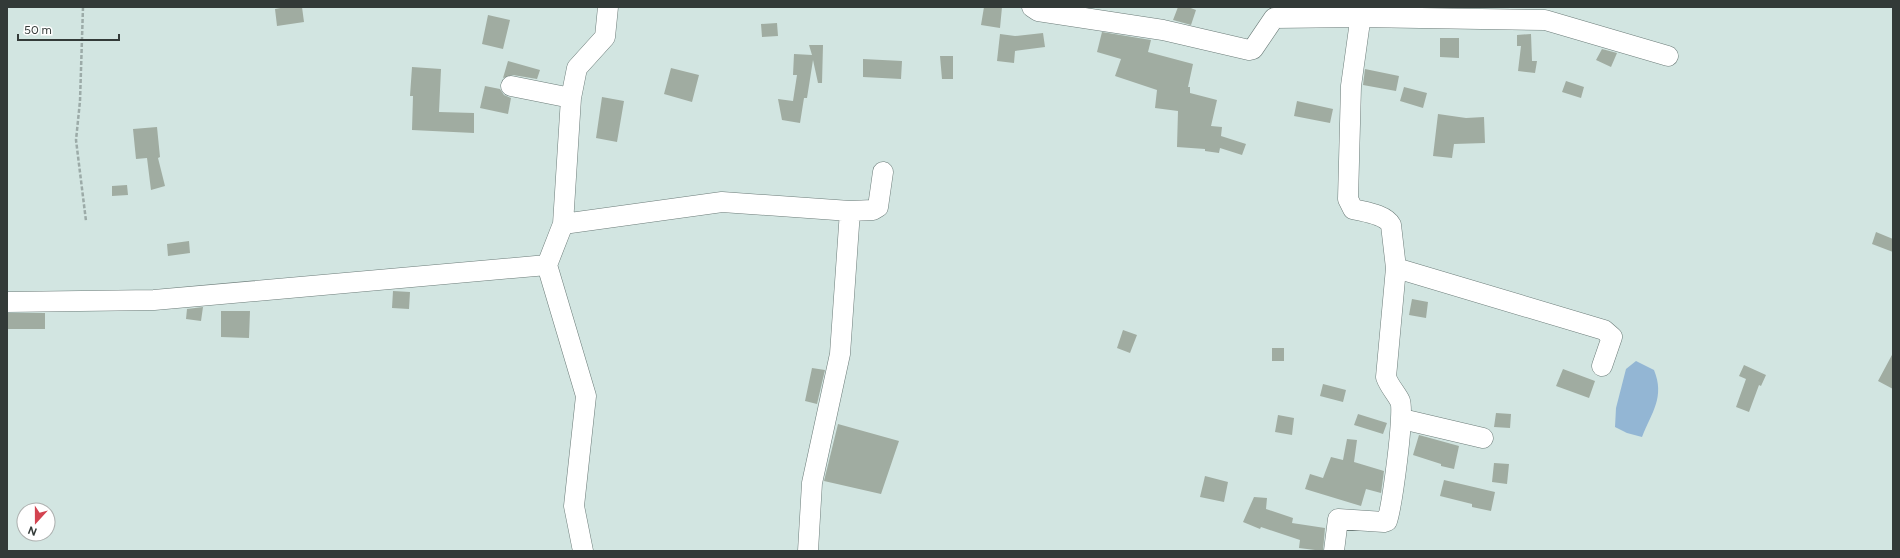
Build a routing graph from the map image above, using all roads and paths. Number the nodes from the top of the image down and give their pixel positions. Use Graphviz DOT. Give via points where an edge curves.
graph roads {
  1 [pos="83,7"];
  2 [pos="608,7"];
  3 [pos="1032,7"];
  4 [pos="1361,12"];
  5 [pos="1548,13"];
  6 [pos="1668,56"];
  7 [pos="511,86"];
  8 [pos="571,98"];
  9 [pos="882,172"];
  10 [pos="850,211"];
  11 [pos="86,220"];
  12 [pos="563,224"];
  13 [pos="547,264"];
  14 [pos="1396,268"];
  15 [pos="7,302"];
  16 [pos="1602,366"];
  17 [pos="1402,420"];
  18 [pos="1483,438"];
  19 [pos="583,551"];
  20 [pos="808,551"];
  21 [pos="1334,551"];
  1 -- 11 [label="path" via="76,140"];
  2 -- 8 [label="street" via="605,37 579,64"];
  3 -- 4 [label="street" via="1038,11 1163,30 1249,50 1253,49 1274,18"];
  4 -- 5 [label="street"];
  4 -- 14 [label="street" via="1351,86 1348,199 1353,209 1389,221"];
  5 -- 6 [label="street"];
  7 -- 8 [label="street"];
  8 -- 12 [label="street"];
  9 -- 10 [label="street" via="878,207 873,210"];
  10 -- 12 [label="street" via="722,202"];
  10 -- 20 [label="street" via="840,354 812,483"];
  12 -- 13 [label="street"];
  13 -- 15 [label="street" via="154,300"];
  13 -- 19 [label="street" via="586,396 574,506"];
  14 -- 16 [label="street" via="1604,330 1612,337"];
  14 -- 17 [label="street" via="1386,377 1400,401"];
  17 -- 18 [label="street"];
  17 -- 21 [label="street" via="1387,521 1338,518"];
}
